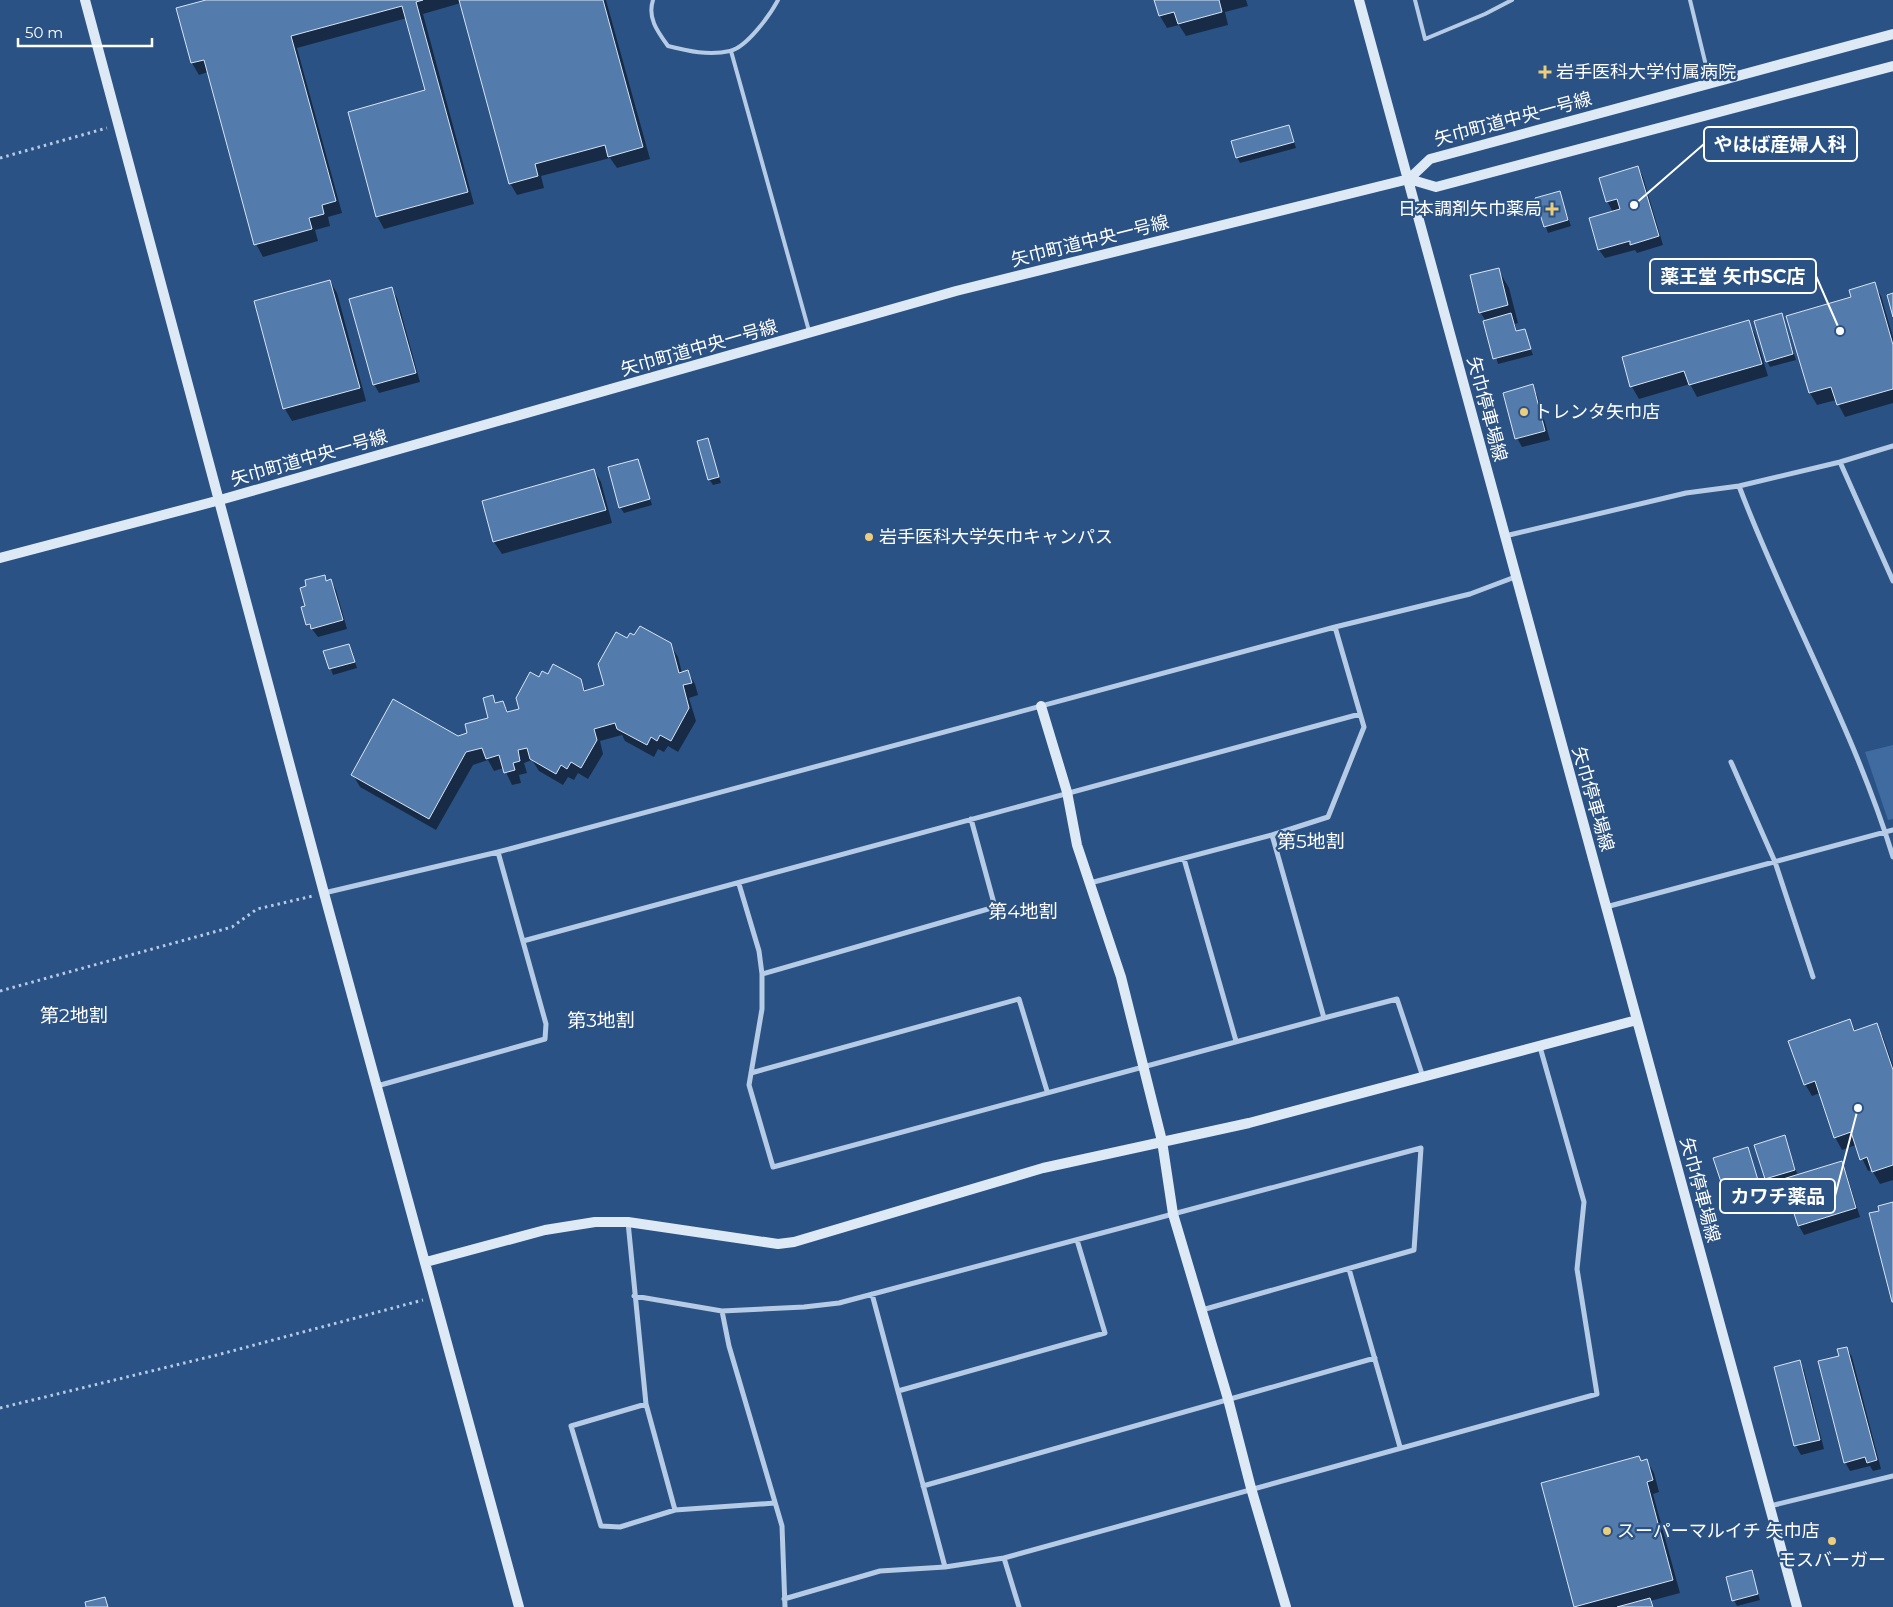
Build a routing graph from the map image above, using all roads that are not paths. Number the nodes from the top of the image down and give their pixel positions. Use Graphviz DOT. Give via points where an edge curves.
graph roads {
  1 [pos="86,0"];
  2 [pos="653,0"];
  3 [pos="778,0"];
  4 [pos="1359,0"];
  5 [pos="1415,0"];
  6 [pos="1512,0"];
  7 [pos="1690,0"];
  8 [pos="1893,34"];
  9 [pos="732,51"];
  10 [pos="1893,66"];
  11 [pos="1710,82"];
  12 [pos="1409,179"];
  13 [pos="809,333"];
  14 [pos="1893,446"];
  15 [pos="1840,462"];
  16 [pos="1739,486"];
  17 [pos="220,500"];
  18 [pos="1504,536"];
  19 [pos="0,558"];
  20 [pos="1515,577"];
  21 [pos="1893,581"];
  22 [pos="1335,627"];
  23 [pos="1041,706"];
  24 [pos="1360,714"];
  25 [pos="1732,762"];
  26 [pos="1067,792"];
  27 [pos="971,819"];
  28 [pos="1893,830"];
  29 [pos="1886,832"];
  30 [pos="1272,835"];
  31 [pos="498,852"];
  32 [pos="1893,857"];
  33 [pos="1184,858"];
  34 [pos="1775,862"];
  35 [pos="739,884"];
  36 [pos="1090,884"];
  37 [pos="324,893"];
  38 [pos="1606,907"];
  39 [pos="523,941"];
  40 [pos="762,974"];
  41 [pos="1812,977"];
  42 [pos="1324,1018"];
  43 [pos="1636,1020"];
  44 [pos="1236,1040"];
  45 [pos="1540,1047"];
  46 [pos="1145,1067"];
  47 [pos="751,1073"];
  48 [pos="1423,1077"];
  49 [pos="377,1086"];
  50 [pos="1047,1091"];
  51 [pos="1162,1140"];
  52 [pos="1173,1214"];
  53 [pos="628,1222"];
  54 [pos="1077,1240"];
  55 [pos="426,1262"];
  56 [pos="1349,1269"];
  57 [pos="872,1294"];
  58 [pos="634,1296"];
  59 [pos="1202,1310"];
  60 [pos="722,1311"];
  61 [pos="1375,1358"];
  62 [pos="898,1391"];
  63 [pos="1228,1399"];
  64 [pos="646,1404"];
  65 [pos="1400,1447"];
  66 [pos="1893,1476"];
  67 [pos="923,1486"];
  68 [pos="1251,1488"];
  69 [pos="774,1503"];
  70 [pos="1769,1506"];
  71 [pos="675,1510"];
  72 [pos="1004,1558"];
  73 [pos="945,1567"];
  74 [pos="784,1600"];
  75 [pos="519,1607"];
  76 [pos="785,1607"];
  77 [pos="1019,1607"];
  78 [pos="1286,1607"];
  79 [pos="1797,1607"];
  1 -- 17 [label="street"];
  2 -- 9 [label="lane" via="650,9 654,27 668,46 697,53"];
  3 -- 9 [label="lane" via="765,20"];
  4 -- 12 [label="street, 矢巾停車場線"];
  5 -- 6 [label="lane" via="1425,39"];
  7 -- 11 [label="lane"];
  8 -- 11 [label="street, 矢巾町道中央一号線"];
  9 -- 13 [label="lane"];
  10 -- 12 [label="street" via="1436,187"];
  11 -- 12 [label="street, 矢巾町道中央一号線" via="1430,159"];
  12 -- 13 [label="street, 矢巾町道中央一号線" via="966,289"];
  12 -- 18 [label="street, 矢巾停車場線"];
  13 -- 17 [label="street, 矢巾町道中央一号線"];
  14 -- 15 [label="street"];
  15 -- 16 [label="street"];
  15 -- 21 [label="street"];
  16 -- 18 [label="street" via="1686,493"];
  16 -- 29 [label="street"];
  17 -- 19 [label="street, 矢巾町道中央一号線"];
  17 -- 37 [label="street"];
  18 -- 20 [label="street, 矢巾停車場線"];
  20 -- 22 [label="street" via="1470,594"];
  20 -- 38 [label="street, 矢巾停車場線"];
  22 -- 23 [label="street"];
  22 -- 24 [label="street"];
  23 -- 26 [label="street"];
  23 -- 31 [label="street"];
  24 -- 26 [label="street"];
  24 -- 30 [label="street" via="1364,726 1328,817"];
  25 -- 34 [label="street"];
  26 -- 27 [label="street"];
  26 -- 36 [label="street"];
  27 -- 35 [label="street"];
  27 -- 40 [label="street" via="995,907"];
  28 -- 29 [label="street"];
  29 -- 32 [label="street"];
  29 -- 34 [label="street"];
  30 -- 33 [label="street"];
  30 -- 42 [label="street"];
  31 -- 37 [label="street"];
  31 -- 39 [label="street"];
  33 -- 36 [label="street"];
  33 -- 44 [label="street"];
  34 -- 38 [label="street"];
  34 -- 41 [label="street"];
  35 -- 39 [label="street"];
  35 -- 40 [label="street" via="759,951"];
  36 -- 46 [label="street" via="1121,977"];
  37 -- 49 [label="street"];
  38 -- 43 [label="street, 矢巾停車場線"];
  39 -- 49 [label="street" via="546,1024 545,1039"];
  40 -- 47 [label="street" via="762,1008"];
  42 -- 44 [label="street"];
  42 -- 48 [label="street" via="1398,998"];
  43 -- 45 [label="street"];
  43 -- 70 [label="street, 矢巾停車場線"];
  44 -- 46 [label="street"];
  45 -- 48 [label="street"];
  45 -- 65 [label="street" via="1584,1202 1577,1269 1596,1394"];
  46 -- 50 [label="street"];
  46 -- 51 [label="street"];
  47 -- 50 [label="street" via="1019,999"];
  47 -- 50 [label="street" via="749,1085 773,1167"];
  48 -- 51 [label="street" via="1249,1123"];
  49 -- 55 [label="street"];
  51 -- 52 [label="street"];
  51 -- 53 [label="street" via="1043,1168 794,1242 778,1244"];
  52 -- 54 [label="street"];
  52 -- 56 [label="street" via="1422,1148 1414,1250"];
  52 -- 59 [label="street"];
  53 -- 55 [label="street" via="595,1222 545,1230"];
  53 -- 58 [label="street"];
  54 -- 57 [label="street"];
  54 -- 62 [label="street" via="1105,1333"];
  55 -- 75 [label="street"];
  56 -- 59 [label="street"];
  56 -- 61 [label="street"];
  57 -- 60 [label="street" via="839,1303 804,1307"];
  57 -- 62 [label="street"];
  58 -- 60 [label="street"];
  58 -- 64 [label="street"];
  59 -- 63 [label="street"];
  60 -- 69 [label="street"];
  61 -- 63 [label="street"];
  61 -- 65 [label="street"];
  62 -- 67 [label="street"];
  63 -- 67 [label="street"];
  63 -- 68 [label="street"];
  64 -- 71 [label="street"];
  64 -- 71 [label="street" via="571,1426 601,1526 620,1527"];
  65 -- 68 [label="street"];
  66 -- 70 [label="street"];
  67 -- 73 [label="street"];
  68 -- 72 [label="street"];
  68 -- 78 [label="street"];
  69 -- 71 [label="street"];
  69 -- 74 [label="street" via="782,1526"];
  70 -- 79 [label="street, 矢巾停車場線"];
  72 -- 73 [label="street"];
  72 -- 77 [label="street"];
  73 -- 74 [label="street" via="880,1571"];
  74 -- 76 [label="street"];
}
